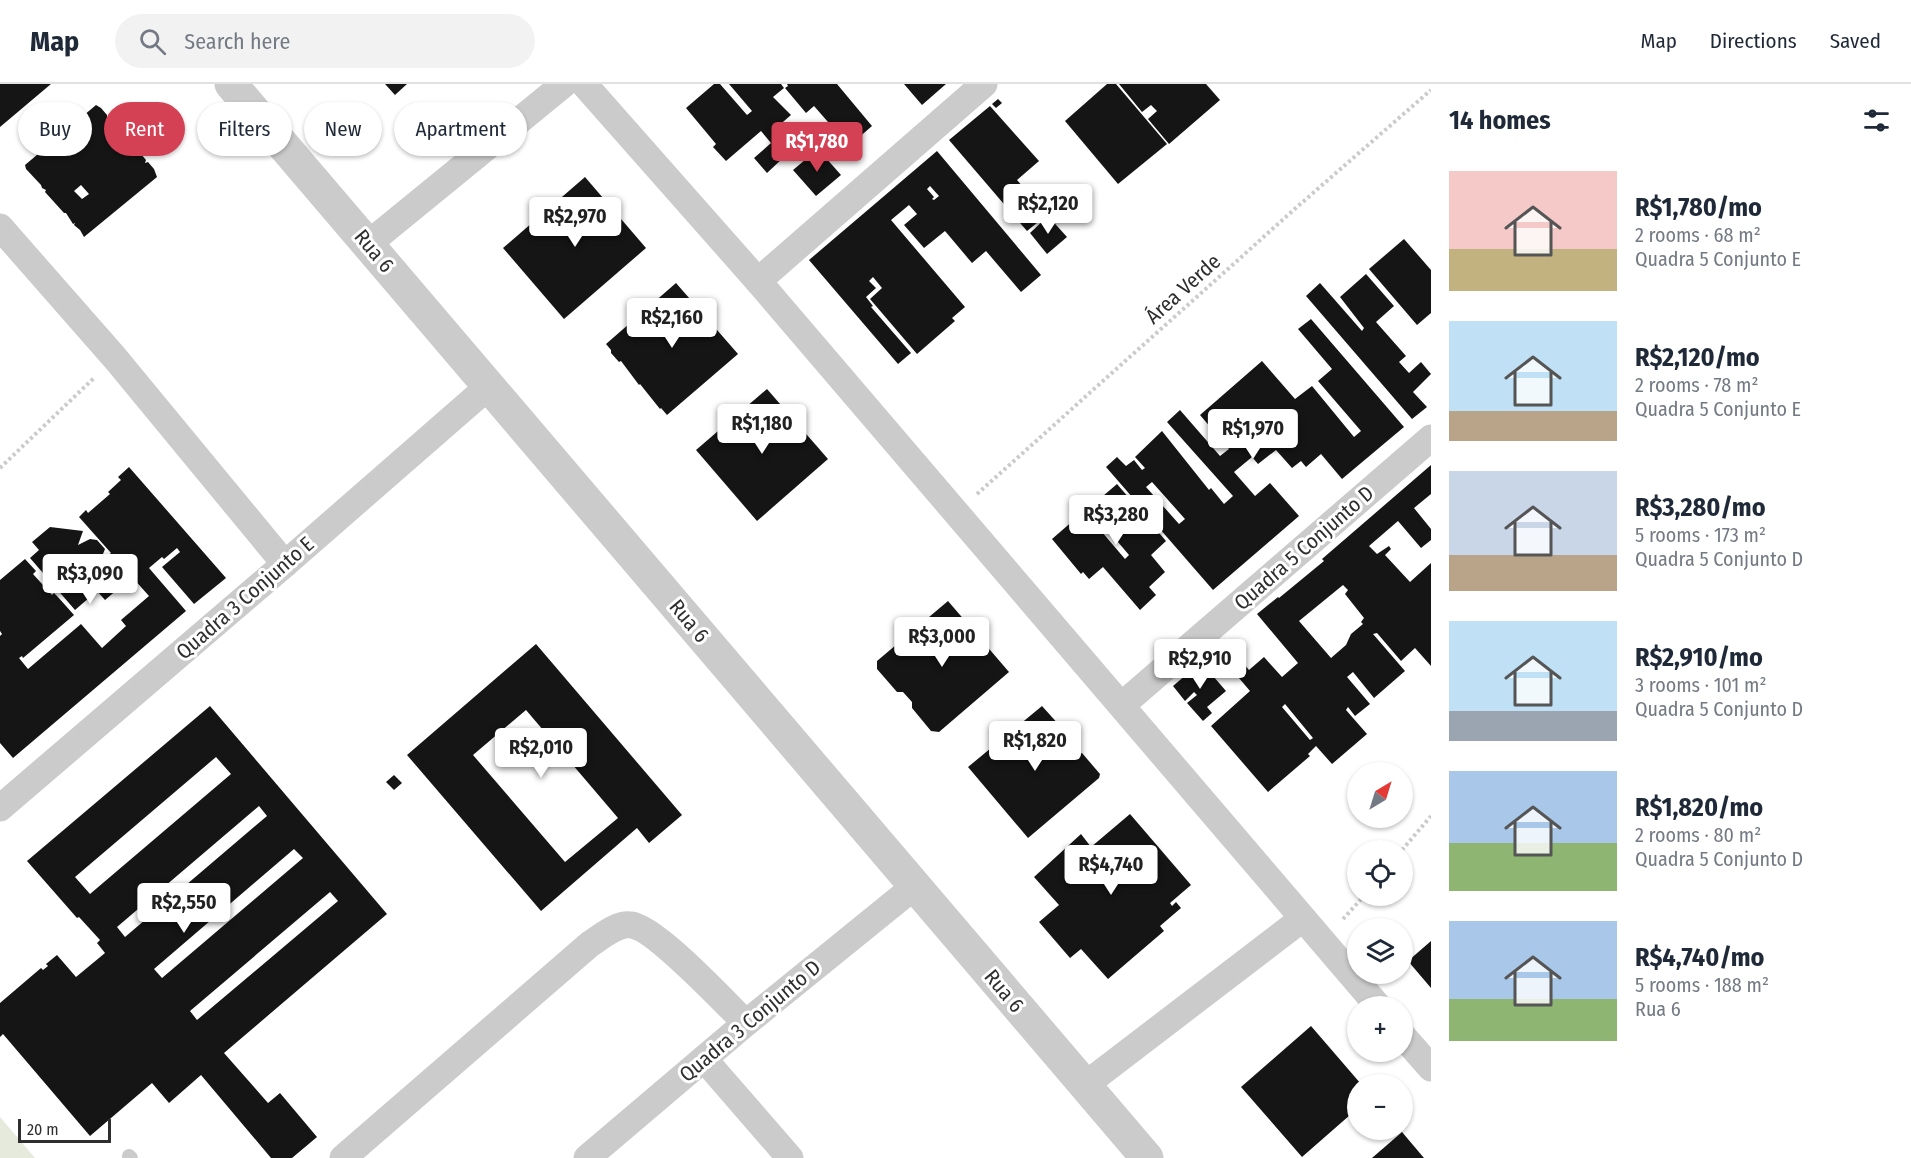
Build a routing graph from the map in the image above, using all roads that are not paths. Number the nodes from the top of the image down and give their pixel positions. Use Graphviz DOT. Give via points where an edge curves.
graph roads {
  1 [pos="231,84"];
  2 [pos="564,84"];
  3 [pos="584,84"];
  4 [pos="984,84"];
  5 [pos="0,227"];
  6 [pos="368,244"];
  7 [pos="758,281"];
  8 [pos="489,386"];
  9 [pos="1431,438"];
  10 [pos="285,564"];
  11 [pos="1122,705"];
  12 [pos="0,808"];
  13 [pos="915,886"];
  14 [pos="1302,919"];
  15 [pos="1369,996"];
  16 [pos="746,1023"];
  17 [pos="1413,1048"];
  18 [pos="704,1059"];
  19 [pos="1431,1068"];
  20 [pos="1085,1085"];
  21 [pos="343,1158"];
  22 [pos="587,1158"];
  23 [pos="790,1158"];
  24 [pos="1147,1158"];
  1 -- 6 [label="street, Rua 6"];
  2 -- 6 [label="street"];
  3 -- 7 [label="street"];
  4 -- 7 [label="street"];
  5 -- 10 [label="street" via="115,358"];
  6 -- 8 [label="street, Rua 6"];
  7 -- 11 [label="street"];
  8 -- 10 [label="street, Quadra 3 Conjunto E"];
  8 -- 13 [label="street, Rua 6"];
  9 -- 11 [label="street, Quadra 5 Conjunto D"];
  10 -- 12 [label="street, Quadra 3 Conjunto E"];
  11 -- 14 [label="street"];
  13 -- 16 [label="street, Quadra 3 Conjunto D"];
  13 -- 20 [label="street, Rua 6"];
  14 -- 15 [label="street"];
  14 -- 20 [label="street"];
  16 -- 18 [label="street, Quadra 3 Conjunto D"];
  16 -- 21 [label="street" via="665,946 642,928 628,924 606,932 590,944"];
  17 -- 19 [label="street"];
  18 -- 22 [label="street, Quadra 3 Conjunto D"];
  18 -- 23 [label="street"];
  20 -- 24 [label="street, Rua 6"];
}
